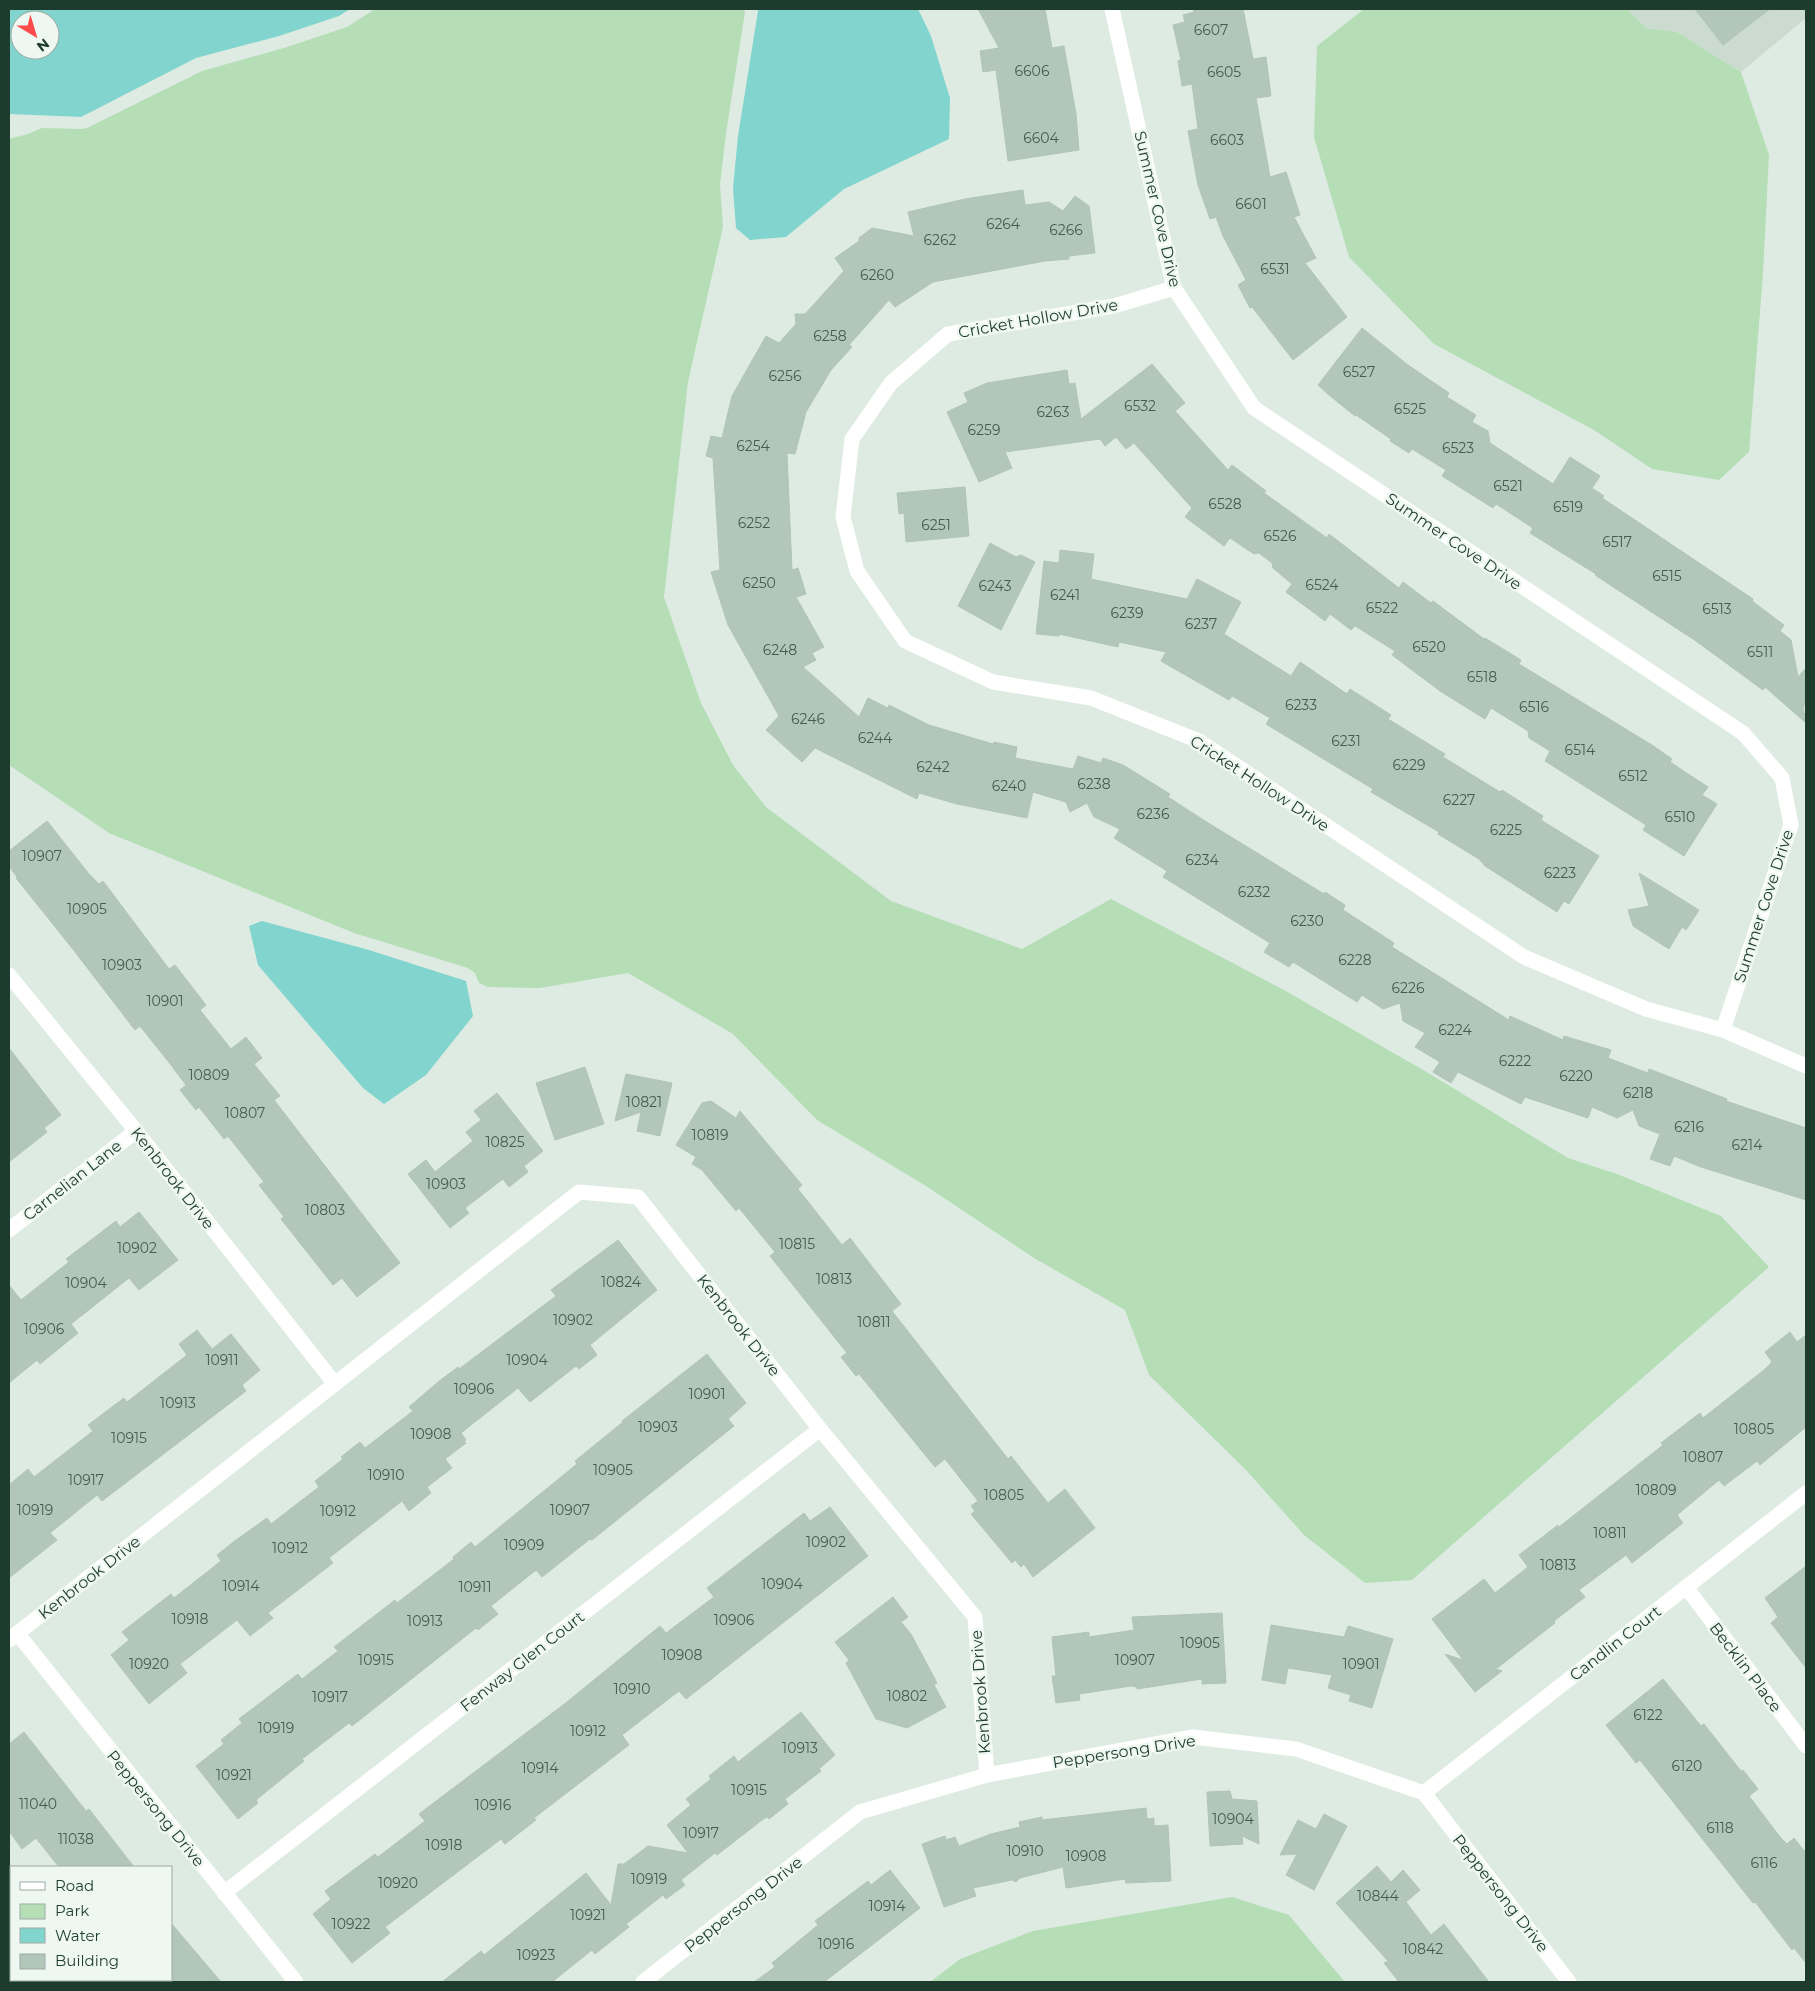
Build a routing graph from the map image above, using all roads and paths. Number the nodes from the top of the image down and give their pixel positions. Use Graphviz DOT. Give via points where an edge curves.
graph roads {
  1 [pos="1112,9"];
  2 [pos="1174,288"];
  3 [pos="9,975"];
  4 [pos="1723,1030"];
  5 [pos="1806,1066"];
  6 [pos="136,1131"];
  7 [pos="9,1230"];
  8 [pos="335,1384"];
  9 [pos="820,1428"];
  10 [pos="1806,1493"];
  11 [pos="1686,1588"];
  12 [pos="13,1637"];
  13 [pos="1806,1746"];
  14 [pos="987,1775"];
  15 [pos="1424,1794"];
  16 [pos="224,1893"];
  17 [pos="296,1982"];
  18 [pos="643,1982"];
  19 [pos="1569,1982"];
  1 -- 2 [label="street, Summer Cove Drive"];
  2 -- 4 [label="street, Summer Cove Drive" via="1254,408 1743,733 1782,778 1791,825"];
  2 -- 4 [label="street, Cricket Hollow Drive" via="1114,306 948,334 891,383 852,439 843,517 857,571 905,641 993,682 1091,698 1199,741 1524,957 1646,1009"];
  3 -- 6 [label="street, Kenbrook Drive"];
  4 -- 5 [label="street, Cricket Hollow Drive"];
  6 -- 7 [label="street, Carnelian Lane"];
  6 -- 8 [label="street, Kenbrook Drive"];
  8 -- 9 [label="street, Kenbrook Drive" via="580,1192 638,1197"];
  8 -- 12 [label="street, Kenbrook Drive"];
  9 -- 14 [label="street, Kenbrook Drive" via="975,1617"];
  9 -- 16 [label="street, Fenway Glen Court"];
  10 -- 11 [label="street, Candlin Court"];
  11 -- 13 [label="street, Becklin Place"];
  11 -- 15 [label="street, Candlin Court"];
  12 -- 16 [label="street, Peppersong Drive"];
  14 -- 15 [label="street, Peppersong Drive" via="1193,1737 1296,1749"];
  14 -- 18 [label="street, Peppersong Drive" via="860,1812"];
  15 -- 19 [label="street, Peppersong Drive"];
  16 -- 17 [label="street, Peppersong Drive"];
}
